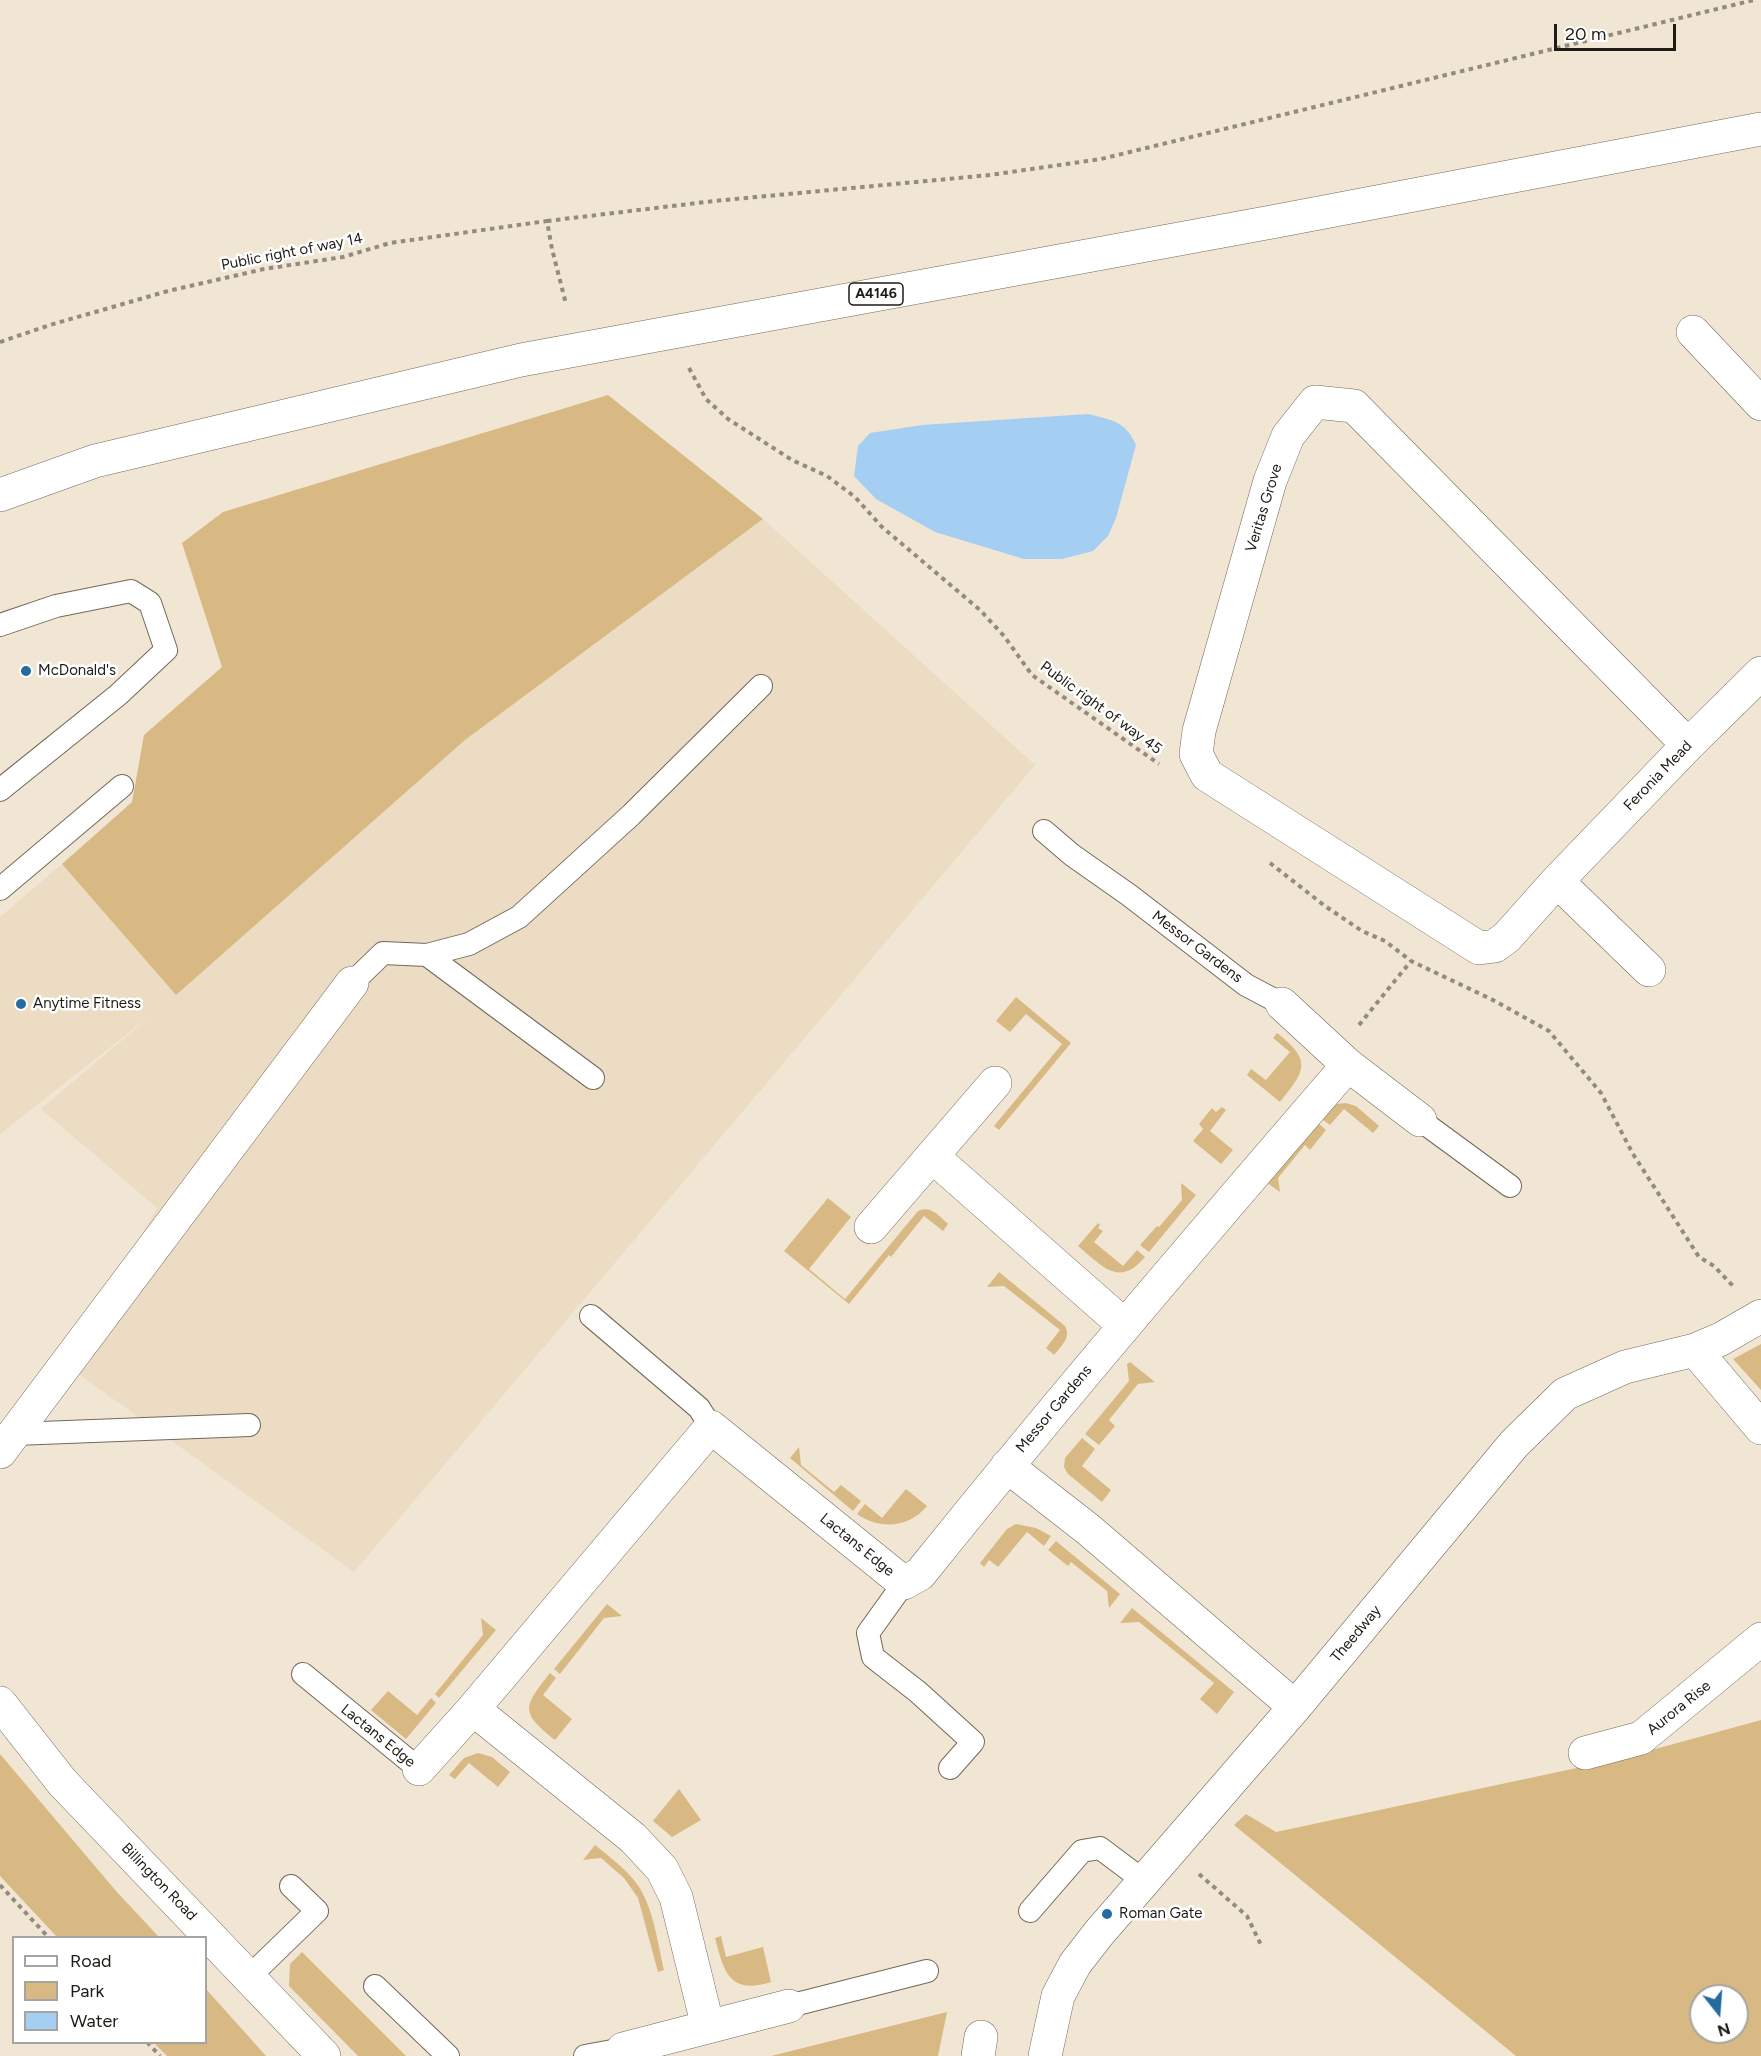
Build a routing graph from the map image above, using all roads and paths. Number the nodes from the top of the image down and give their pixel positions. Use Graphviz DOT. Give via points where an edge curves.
graph roads {
  1 [pos="1754,0"];
  2 [pos="1761,129"];
  3 [pos="547,221"];
  4 [pos="567,304"];
  5 [pos="1693,332"];
  6 [pos="0,342"];
  7 [pos="678,368"];
  8 [pos="1761,404"];
  9 [pos="0,495"];
  10 [pos="0,625"];
  11 [pos="1761,673"];
  12 [pos="761,686"];
  13 [pos="1688,745"];
  14 [pos="1164,767"];
  15 [pos="122,786"];
  16 [pos="0,790"];
  17 [pos="1044,831"];
  18 [pos="1267,861"];
  19 [pos="1557,880"];
  20 [pos="0,889"];
  21 [pos="1508,937"];
  22 [pos="427,955"];
  23 [pos="1411,961"];
  24 [pos="1649,970"];
  25 [pos="352,983"];
  26 [pos="1282,1004"];
  27 [pos="1348,1065"];
  28 [pos="593,1078"];
  29 [pos="995,1083"];
  30 [pos="1420,1120"];
  31 [pos="932,1156"];
  32 [pos="1510,1186"];
  33 [pos="871,1227"];
  34 [pos="591,1316"];
  35 [pos="1761,1316"];
  36 [pos="1124,1325"];
  37 [pos="1695,1350"];
  38 [pos="249,1425"];
  39 [pos="711,1427"];
  40 [pos="1761,1428"];
  41 [pos="7,1443"];
  42 [pos="1006,1466"];
  43 [pos="904,1583"];
  44 [pos="1761,1639"];
  45 [pos="303,1674"];
  46 [pos="0,1703"];
  47 [pos="1294,1707"];
  48 [pos="473,1710"];
  49 [pos="1585,1753"];
  50 [pos="950,1768"];
  51 [pos="419,1769"];
  52 [pos="1171,1849"];
  53 [pos="1144,1881"];
  54 [pos="0,1885"];
  55 [pos="291,1886"];
  56 [pos="1030,1911"];
  57 [pos="47,1936"];
  58 [pos="1262,1947"];
  59 [pos="927,1971"];
  60 [pos="250,1976"];
  61 [pos="375,1986"];
  62 [pos="789,2006"];
  63 [pos="708,2027"];
  64 [pos="148,2044"];
  65 [pos="623,2049"];
  66 [pos="160,2056"];
  67 [pos="324,2056"];
  68 [pos="448,2056"];
  69 [pos="585,2056"];
  70 [pos="1045,2056"];
  1 -- 3 [label="path, Public right of way 14" via="1101,159 990,175"];
  2 -- 9 [label="main road, A4146" via="521,360 94,461"];
  3 -- 4 [label="path"];
  3 -- 6 [label="path, Public right of way 14" via="390,243 343,257 264,269 168,291"];
  5 -- 8 [label="main road"];
  7 -- 14 [label="path, Public right of way 45" via="689,366 706,399 728,419 792,460 827,476 855,497 882,527 980,610 1032,675"];
  10 -- 16 [label="lane" via="56,606 131,591 150,603 166,650 118,695"];
  11 -- 13 [label="main road, Feronia Mead"];
  12 -- 22 [label="lane" via="519,917 469,944"];
  13 -- 19 [label="main road, Feronia Mead"];
  13 -- 21 [label="main road, Veritas Grove" via="1354,406 1315,402 1288,436 1270,481 1199,731 1196,754 1208,775 1479,948 1495,946"];
  15 -- 20 [label="lane"];
  17 -- 26 [label="lane, Messor Gardens" via="1246,985"];
  18 -- 23 [label="path" via="1325,906"];
  19 -- 21 [label="main road, Feronia Mead"];
  19 -- 24 [label="main road"];
  22 -- 25 [label="lane" via="383,953"];
  22 -- 28 [label="lane"];
  23 -- 27 [label="path" via="1359,1024"];
  23 -- 35 [label="path" via="1549,1031 1601,1093 1633,1154 1699,1257 1714,1266"];
  25 -- 41 [label="main road"];
  26 -- 27 [label="main road, Messor Gardens"];
  27 -- 30 [label="main road, Messor Gardens"];
  27 -- 36 [label="main road, Messor Gardens"];
  29 -- 31 [label="main road"];
  30 -- 32 [label="lane, Messor Gardens"];
  31 -- 33 [label="main road"];
  31 -- 36 [label="main road"];
  34 -- 39 [label="lane" via="699,1408"];
  35 -- 37 [label="main road, Theedway"];
  36 -- 42 [label="main road, Messor Gardens"];
  37 -- 40 [label="main road"];
  37 -- 47 [label="main road, Theedway" via="1626,1367 1566,1394 1514,1444"];
  38 -- 41 [label="lane"];
  39 -- 43 [label="main road, Lactans Edge"];
  39 -- 48 [label="main road, Lactans Edge"];
  42 -- 43 [label="main road, Lactans Edge" via="920,1574"];
  42 -- 47 [label="main road" via="1089,1530"];
  43 -- 50 [label="lane" via="868,1633 873,1657 973,1742"];
  44 -- 49 [label="main road, Aurora Rise" via="1641,1738"];
  45 -- 51 [label="lane, Lactans Edge"];
  46 -- 60 [label="main road, Billington Road" via="63,1782"];
  47 -- 52 [label="main road, Theedway"];
  48 -- 51 [label="main road, Lactans Edge"];
  48 -- 63 [label="main road" via="633,1838 662,1869 675,1897"];
  52 -- 53 [label="main road, Theedway"];
  52 -- 58 [label="path" via="1246,1916"];
  53 -- 56 [label="lane" via="1100,1848 1082,1851"];
  53 -- 70 [label="main road, Theedway" via="1075,1964 1058,1996"];
  54 -- 57 [label="path"];
  55 -- 60 [label="lane" via="317,1911"];
  59 -- 62 [label="lane"];
  60 -- 67 [label="main road, Billington Road"];
  61 -- 68 [label="lane"];
  62 -- 63 [label="main road"];
  63 -- 65 [label="main road"];
  64 -- 66 [label="path"];
  65 -- 69 [label="lane"];
}
